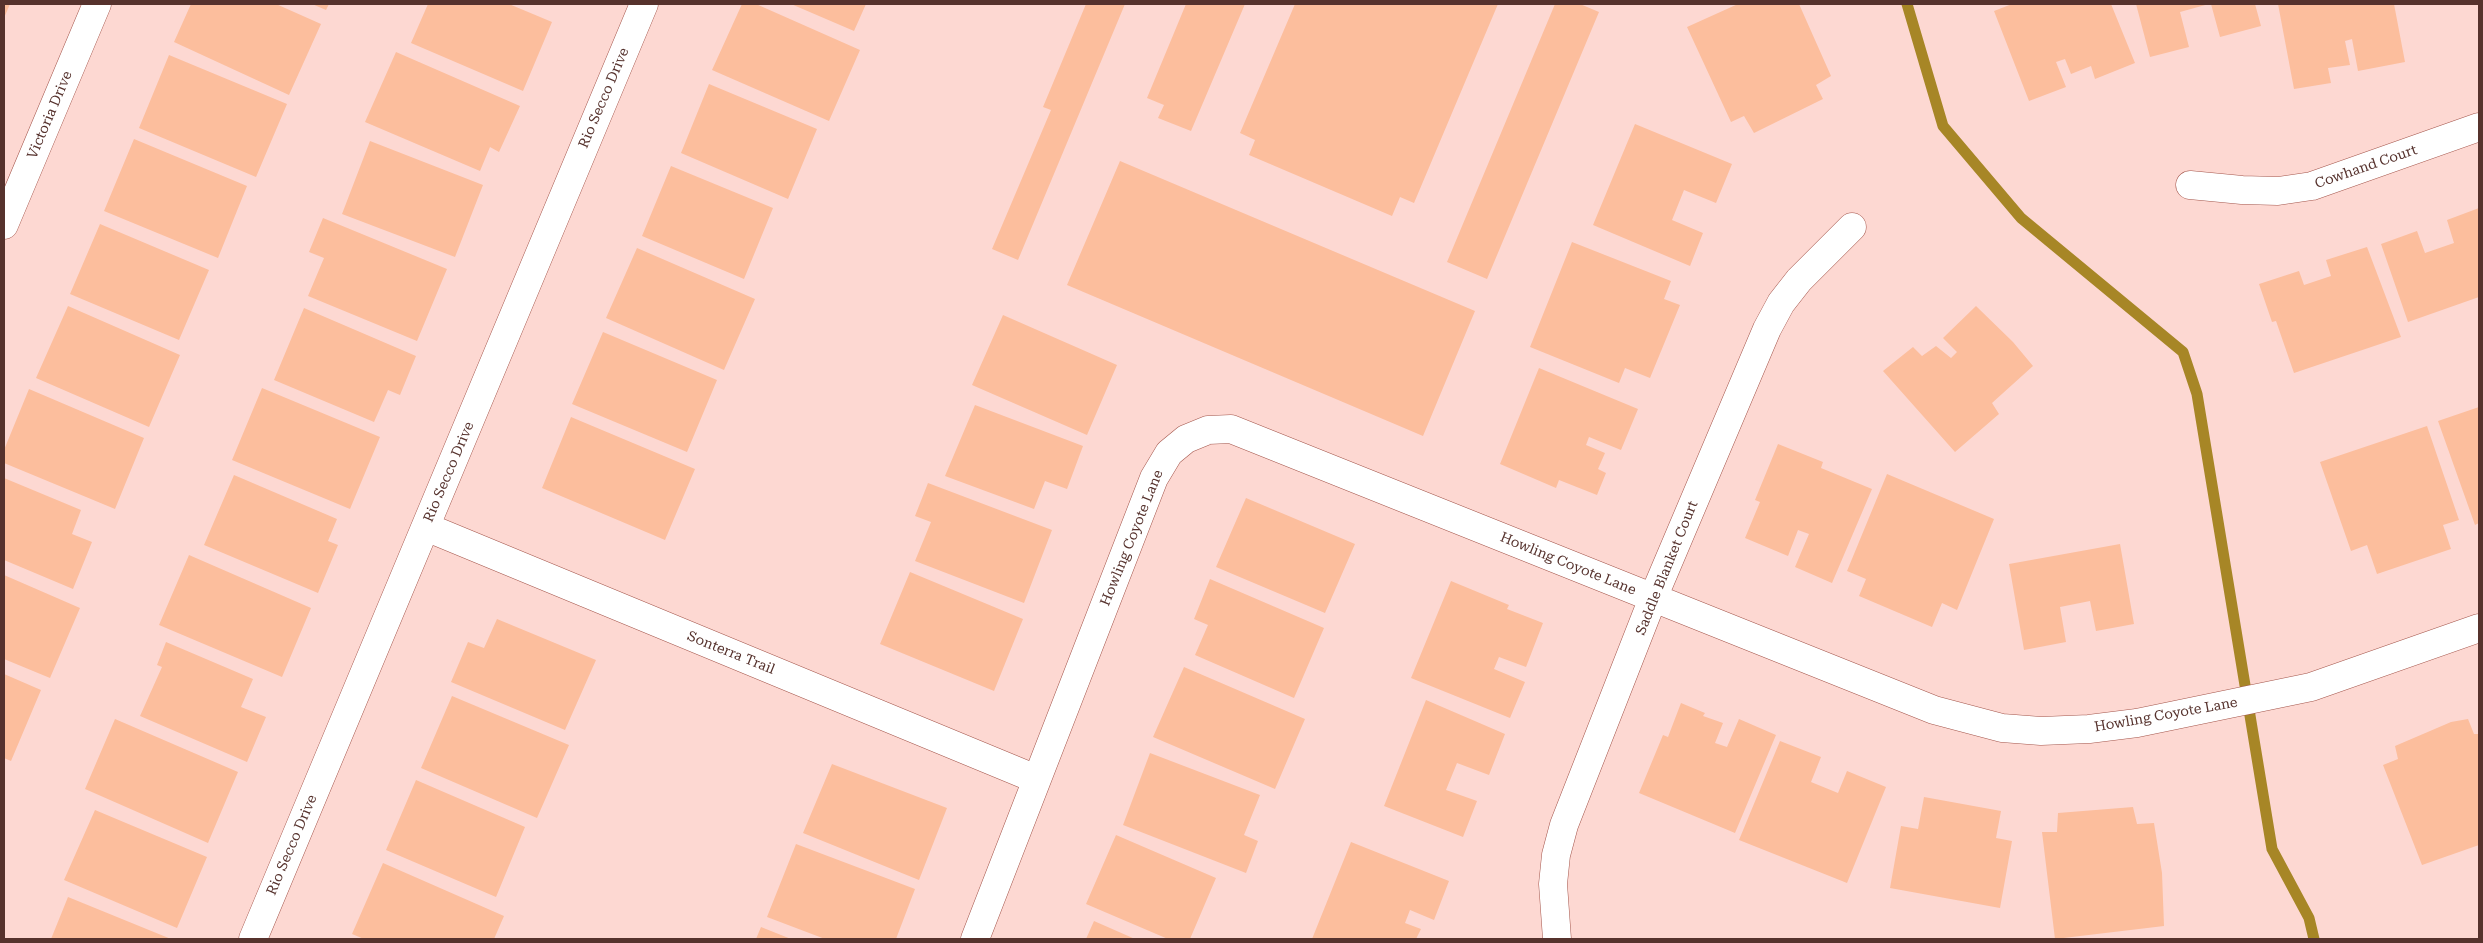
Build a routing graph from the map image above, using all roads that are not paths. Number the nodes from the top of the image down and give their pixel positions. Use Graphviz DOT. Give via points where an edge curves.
graph roads {
  1 [pos="96,4"];
  2 [pos="644,4"];
  3 [pos="2479,127"];
  4 [pos="2190,185"];
  5 [pos="4,225"];
  6 [pos="1852,228"];
  7 [pos="426,527"];
  8 [pos="1654,598"];
  9 [pos="2479,628"];
  10 [pos="1036,779"];
  11 [pos="253,939"];
  12 [pos="975,939"];
  13 [pos="1557,939"];
  1 -- 5 [label="street, Victoria Drive"];
  2 -- 7 [label="street, Rio Secco Drive"];
  3 -- 4 [label="street, Cowhand Court" via="2312,186 2278,190"];
  6 -- 8 [label="street, Saddle Blanket Court" via="1799,280 1766,329"];
  7 -- 10 [label="street, Sonterra Trail"];
  7 -- 11 [label="street, Rio Secco Drive"];
  8 -- 9 [label="street, Howling Coyote Lane" via="1934,710 1993,726 2041,731 2137,722 2311,687"];
  8 -- 10 [label="street, Howling Coyote Lane" via="1231,429 1208,430 1186,439 1169,453 1154,478"];
  8 -- 13 [label="street, Saddle Blanket Court" via="1564,825 1553,884"];
  10 -- 12 [label="street, Howling Coyote Lane"];
}
